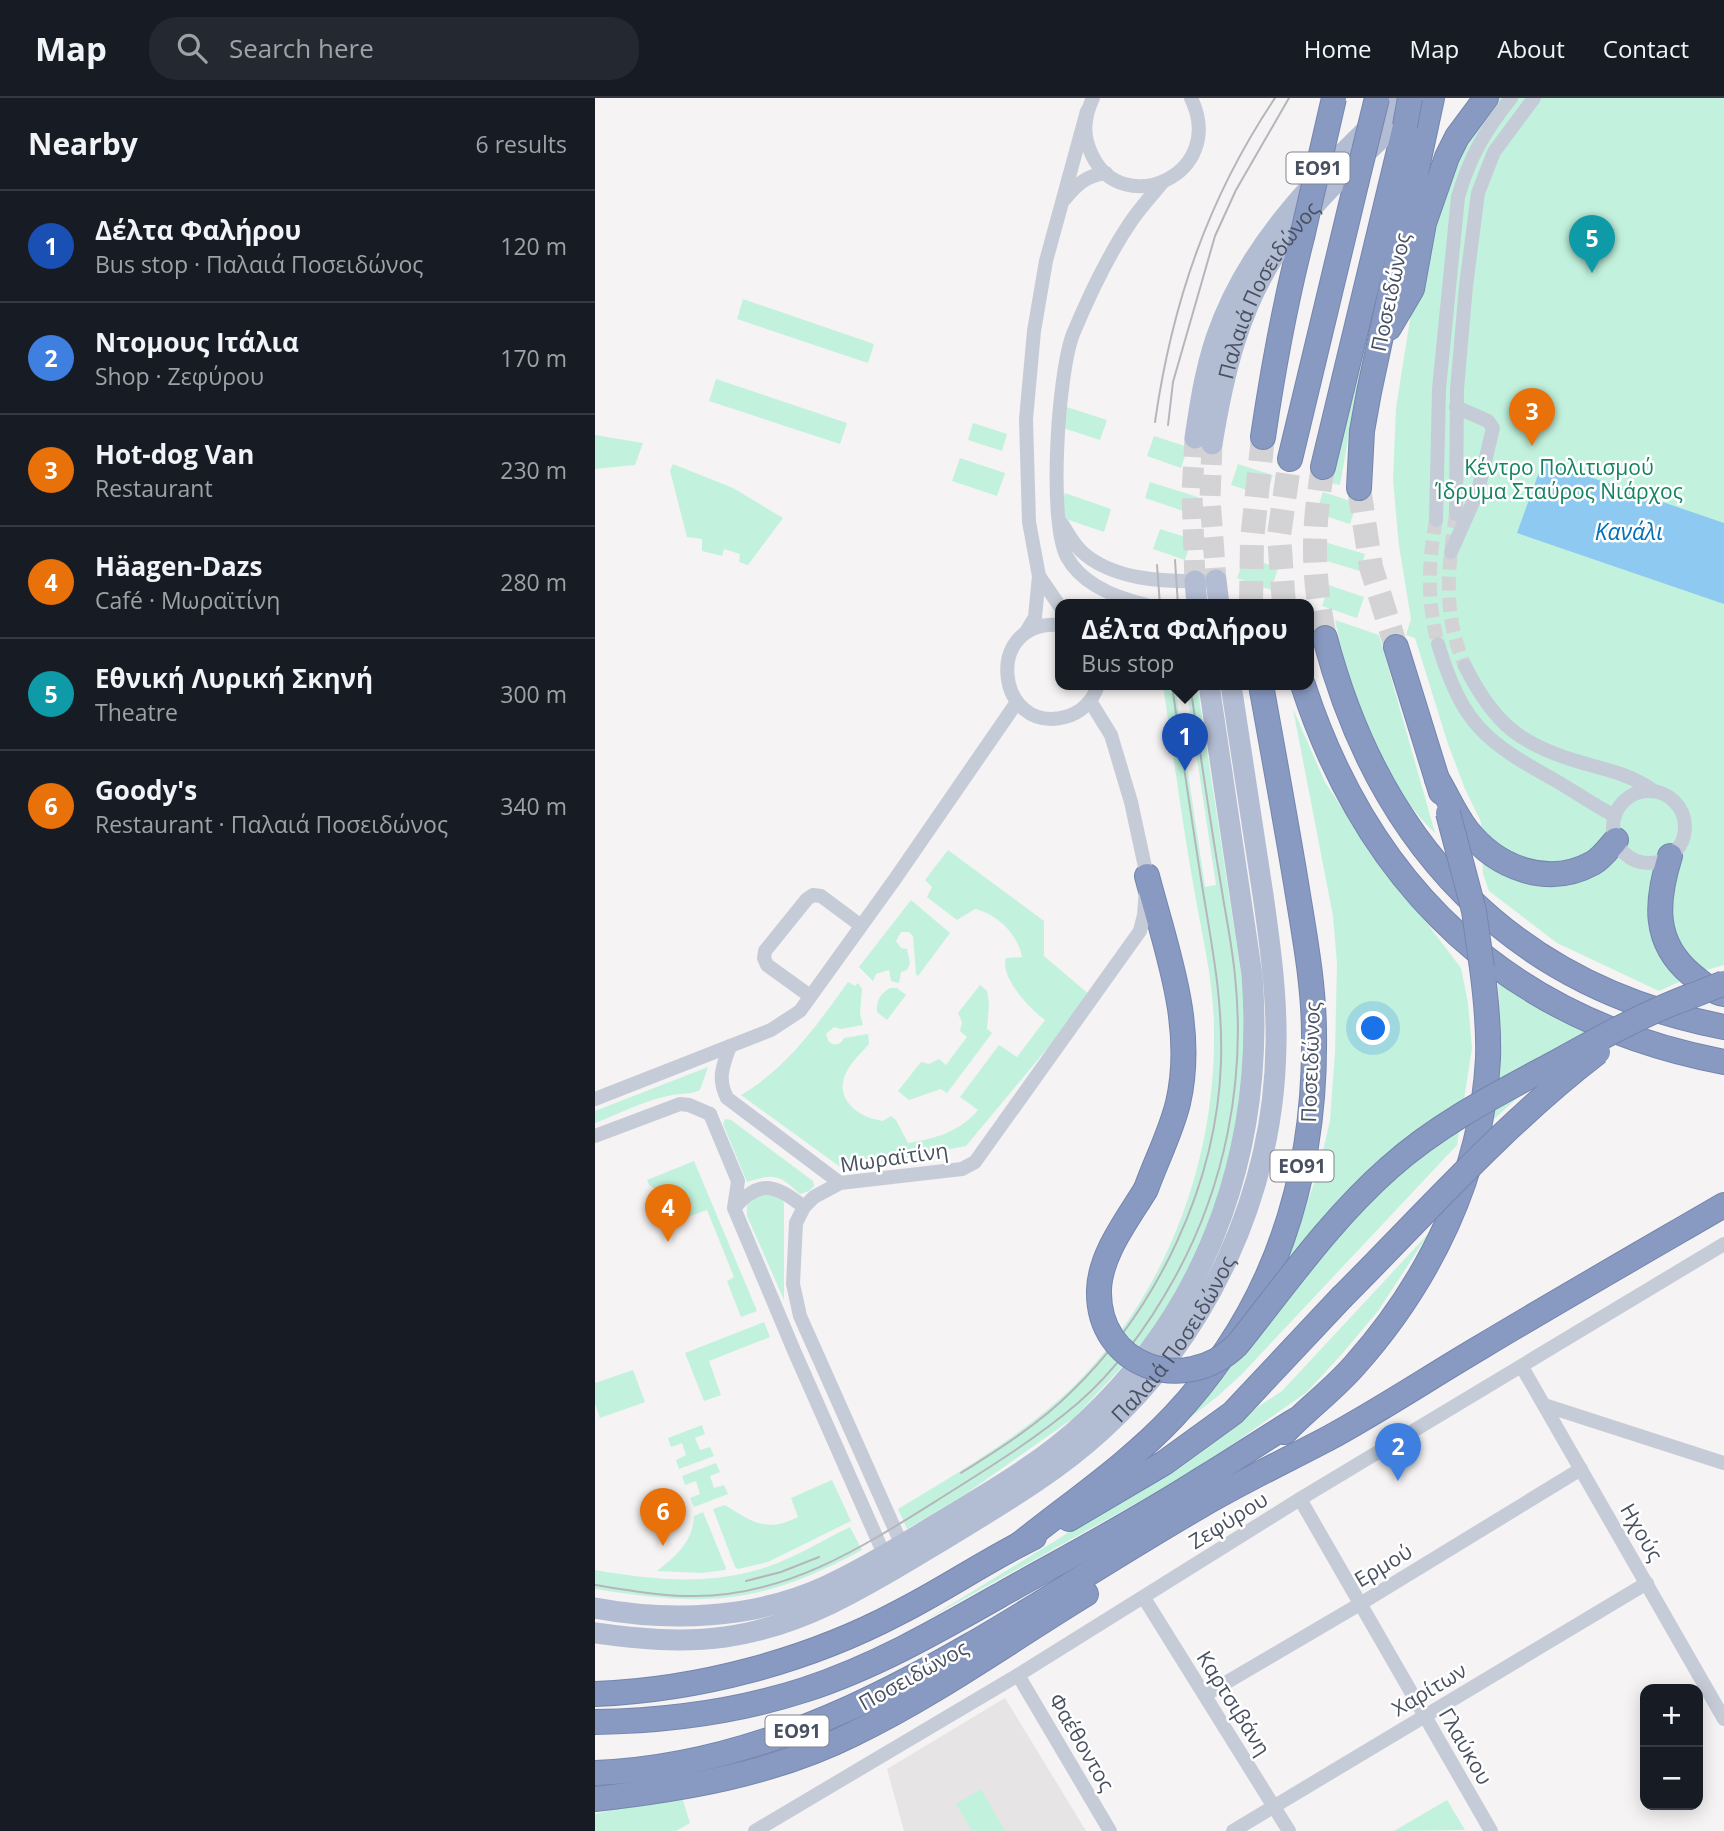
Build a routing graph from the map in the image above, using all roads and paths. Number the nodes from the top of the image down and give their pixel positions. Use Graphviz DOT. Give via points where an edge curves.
graph roads {
  1 [pos="1191,98"];
  2 [pos="1335,98"];
  3 [pos="1377,98"];
  4 [pos="1399,98"];
  5 [pos="1486,98"];
  6 [pos="1511,98"];
  7 [pos="1534,98"];
  8 [pos="1424,99"];
  9 [pos="1090,104"];
  10 [pos="1106,173"];
  11 [pos="1121,182"];
  12 [pos="1162,183"];
  13 [pos="1062,202"];
  14 [pos="1131,221"];
  15 [pos="1378,347"];
  16 [pos="1456,407"];
  17 [pos="1263,437"];
  18 [pos="1290,459"];
  19 [pos="1323,467"];
  20 [pos="1359,488"];
  21 [pos="1456,514"];
  22 [pos="1059,520"];
  23 [pos="1436,520"];
  24 [pos="1451,552"];
  25 [pos="1038,576"];
  26 [pos="1206,580"];
  27 [pos="1129,599"];
  28 [pos="1199,599"];
  29 [pos="1216,599"];
  30 [pos="1055,600"];
  31 [pos="1055,625"];
  32 [pos="1026,632"];
  33 [pos="1325,638"];
  34 [pos="1439,644"];
  35 [pos="1396,647"];
  36 [pos="1465,666"];
  37 [pos="1096,690"];
  38 [pos="1210,690"];
  39 [pos="1232,690"];
  40 [pos="1262,690"];
  41 [pos="1305,690"];
  42 [pos="1090,701"];
  43 [pos="1017,702"];
  44 [pos="1437,779"];
  45 [pos="1654,791"];
  46 [pos="1615,828"];
  47 [pos="1670,856"];
  48 [pos="1147,876"];
  49 [pos="860,925"];
  50 [pos="1724,983"];
  51 [pos="1724,994"];
  52 [pos="1693,995"];
  53 [pos="810,996"];
  54 [pos="1724,1027"];
  55 [pos="730,1046"];
  56 [pos="1724,1062"];
  57 [pos="727,1098"];
  58 [pos="595,1099"];
  59 [pos="710,1114"];
  60 [pos="595,1136"];
  61 [pos="840,1183"];
  62 [pos="1724,1205"];
  63 [pos="804,1207"];
  64 [pos="734,1208"];
  65 [pos="1724,1244"];
  66 [pos="805,1330"];
  67 [pos="788,1336"];
  68 [pos="1522,1367"];
  69 [pos="1544,1405"];
  70 [pos="1296,1420"];
  71 [pos="1328,1438"];
  72 [pos="1724,1463"];
  73 [pos="1581,1469"];
  74 [pos="1300,1499"];
  75 [pos="1203,1504"];
  76 [pos="1020,1544"];
  77 [pos="896,1558"];
  78 [pos="1647,1583"];
  79 [pos="1144,1598"];
  80 [pos="1360,1604"];
  81 [pos="595,1608"];
  82 [pos="595,1633"];
  83 [pos="1018,1675"];
  84 [pos="595,1695"];
  85 [pos="1205,1695"];
  86 [pos="1425,1716"];
  87 [pos="1724,1719"];
  88 [pos="595,1722"];
  89 [pos="595,1773"];
  90 [pos="595,1799"];
  91 [pos="1274,1807"];
  92 [pos="755,1831"];
  93 [pos="1110,1831"];
  94 [pos="1233,1831"];
  95 [pos="1290,1831"];
  96 [pos="1491,1831"];
  1 -- 12 [label="street" via="1200,131 1196,148 1183,168"];
  2 -- 17 [label="highway, ΕΟ91, bridge" via="1290,284"];
  3 -- 18 [label="highway, bridge"];
  4 -- 8 [label="main road, Παλαιά Ποσειδώνος" via="1293,204 1247,270 1213,348 1201,398 1204,441 1219,405 1234,341 1276,253 1328,191"];
  5 -- 15 [label="highway" via="1447,157 1424,223 1412,289"];
  6 -- 23 [label="street" via="1476,146 1458,197 1439,389"];
  7 -- 16 [label="street" via="1494,152 1478,193"];
  8 -- 15 [label="highway, Ποσειδώνος"];
  8 -- 19 [label="highway, bridge" via="1405,126"];
  9 -- 10 [label="street" via="1084,128 1087,145"];
  9 -- 13 [label="street"];
  10 -- 11 [label="street"];
  10 -- 13 [label="street" via="1079,182"];
  11 -- 12 [label="street" via="1135,186"];
  11 -- 14 [label="street" via="1132,201"];
  12 -- 14 [label="street"];
  13 -- 25 [label="street" via="1036,318 1027,419 1029,522"];
  14 -- 22 [label="street" via="1072,337 1062,389"];
  15 -- 20 [label="highway, Ποσειδώνος" via="1362,432"];
  16 -- 21 [label="street"];
  16 -- 24 [label="street" via="1488,421 1493,428 1478,491"];
  22 -- 26 [label="street" via="1081,551 1103,565 1142,577"];
  22 -- 27 [label="street" via="1061,540 1077,572 1103,590"];
  25 -- 30 [label="street"];
  25 -- 32 [label="street" via="1035,617"];
  26 -- 28 [label="main road"];
  26 -- 29 [label="main road"];
  31 -- 32 [label="street"];
  32 -- 43 [label="street" via="1006,665 1006,678"];
  33 -- 54 [label="highway" via="1356,733 1387,795 1427,852 1470,900 1522,944 1608,992"];
  34 -- 46 [label="street" via="1457,694 1485,736"];
  35 -- 44 [label="highway, Ποσειδώνος"];
  36 -- 45 [label="street" via="1487,703 1515,734 1549,752 1636,778"];
  37 -- 42 [label="street"];
  38 -- 77 [label="main road, Παλαιά Ποσειδώνος" via="1255,1009 1249,1113 1222,1216 1177,1310 1112,1395 1033,1463"];
  39 -- 77 [label="main road, Παλαιά Ποσειδώνος" via="1272,969 1276,1044 1271,1117 1243,1223 1193,1322 1125,1408 1023,1491"];
  40 -- 76 [label="highway, Ποσειδώνος / ΕΟ91" via="1313,1005 1311,1104 1302,1170 1289,1218 1249,1316 1231,1346 1173,1417"];
  41 -- 56 [label="highway" via="1325,748 1377,843 1422,899 1473,950 1593,1023 1661,1047"];
  42 -- 43 [label="street" via="1071,716 1048,719"];
  42 -- 48 [label="street, Μωραϊτίνη" via="1118,753"];
  43 -- 49 [label="street"];
  44 -- 46 [label="highway" via="1467,829 1489,853 1510,866 1542,874 1571,871 1603,855"];
  44 -- 70 [label="highway, Ποσειδώνος, bridge" via="1474,911 1482,968 1488,1056 1482,1111 1469,1168 1450,1218 1421,1273 1396,1314 1333,1390"];
  45 -- 46 [label="street" via="1626,799"];
  45 -- 47 [label="street" via="1675,802 1685,824 1679,848"];
  46 -- 47 [label="street" via="1629,857 1660,861"];
  47 -- 51 [label="highway" via="1661,893 1663,933 1684,969"];
  48 -- 52 [label="highway, bridge" via="1181,1008 1181,1087 1146,1189 1103,1270 1099,1291 1102,1313 1117,1342 1142,1363 1164,1371 1198,1369 1237,1345 1335,1222 1379,1177 1433,1133 1643,1015"];
  48 -- 61 [label="street, Μωραϊτίνη" via="1140,932 975,1162 962,1169"];
  49 -- 53 [label="street"];
  49 -- 53 [label="street" via="813,895 765,951 767,965"];
  50 -- 52 [label="highway, Ποσειδώνος / ΕΟ91, bridge"];
  52 -- 76 [label="highway, Ποσειδώνος / ΕΟ91, bridge" via="1627,1032 1506,1131 1233,1413 1133,1483"];
  53 -- 55 [label="street" via="786,1021"];
  55 -- 57 [label="street" via="720,1073"];
  55 -- 58 [label="street"];
  57 -- 59 [label="street"];
  57 -- 61 [label="street"];
  59 -- 60 [label="street" via="680,1104"];
  59 -- 64 [label="street" via="737,1181"];
  61 -- 63 [label="street, Μωραϊτίνη"];
  62 -- 71 [label="highway, Ποσειδώνος / ΕΟ91"];
  63 -- 64 [label="street" via="779,1189 766,1187 752,1191"];
  63 -- 66 [label="street" via="796,1223 793,1284"];
  64 -- 67 [label="street"];
  65 -- 68 [label="street, Ζεφύρου"];
  66 -- 67 [label="street"];
  66 -- 77 [label="street"];
  67 -- 77 [label="street"];
  68 -- 69 [label="street, Ηχούς"];
  68 -- 74 [label="street, Ζεφύρου"];
  69 -- 72 [label="street"];
  69 -- 73 [label="street, Ηχούς"];
  70 -- 75 [label="highway, Ποσειδώνος"];
  70 -- 88 [label="highway" via="1085,1547 909,1647 856,1671 780,1697 697,1715"];
  71 -- 75 [label="highway, Ποσειδώνος / ΕΟ91"];
  71 -- 90 [label="highway" via="1263,1486 851,1736 743,1774"];
  73 -- 78 [label="street, Ηχούς"];
  73 -- 80 [label="street, Ερμού"];
  74 -- 79 [label="street, Ζεφύρου"];
  74 -- 80 [label="street, Γλαύκου"];
  75 -- 89 [label="highway, Ποσειδώνος / ΕΟ91" via="944,1660 839,1714 770,1742 727,1753"];
  76 -- 84 [label="highway, Ποσειδώνος / ΕΟ91" via="899,1613 814,1650 713,1680"];
  77 -- 81 [label="main road, Παλαιά Ποσειδώνος" via="801,1596 754,1608 681,1616"];
  77 -- 82 [label="main road, Παλαιά Ποσειδώνος" via="831,1604 751,1632 673,1641"];
  78 -- 86 [label="street, Χαρίτων"];
  78 -- 87 [label="street, Ηχούς"];
  79 -- 83 [label="street, Ζεφύρου"];
  79 -- 85 [label="street, Καρτσιβάνη"];
  80 -- 85 [label="street, Ερμού"];
  80 -- 86 [label="street, Γλαύκου"];
  83 -- 92 [label="street, Ζεφύρου"];
  83 -- 93 [label="street, Φαέθοντος"];
  85 -- 91 [label="street, Καρτσιβάνη"];
  86 -- 91 [label="street, Χαρίτων"];
  86 -- 96 [label="street, Γλαύκου"];
  91 -- 94 [label="street, Χαρίτων"];
  91 -- 95 [label="street, Καρτσιβάνη"];
}
